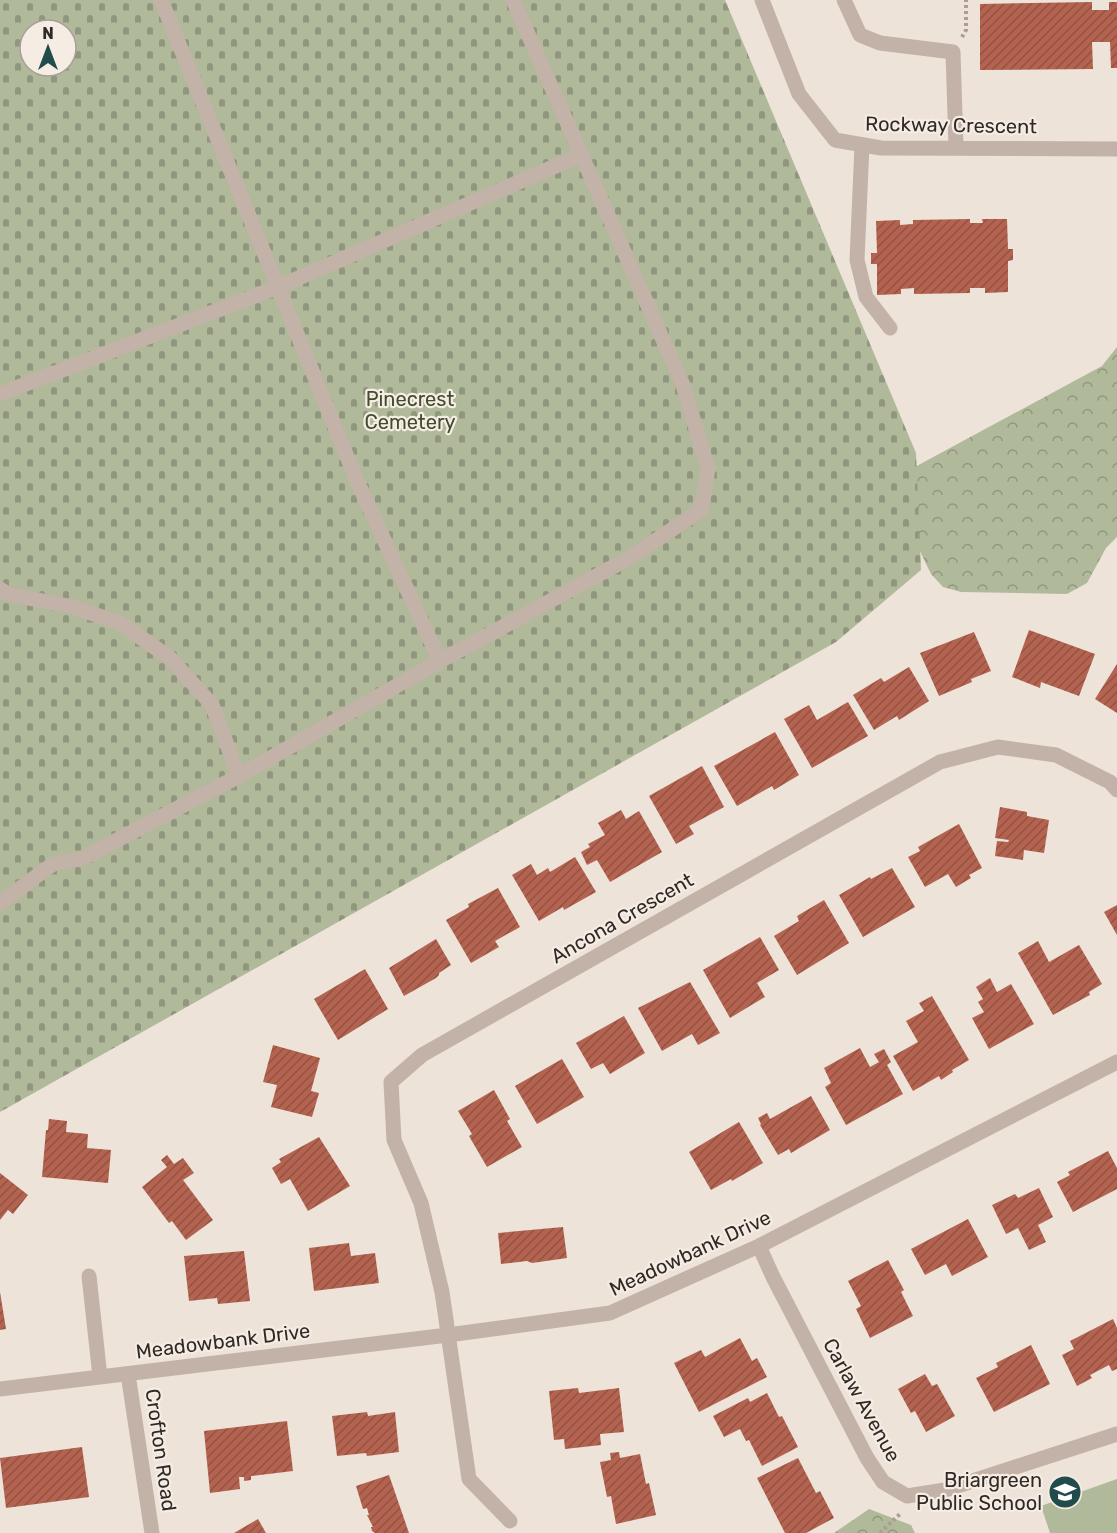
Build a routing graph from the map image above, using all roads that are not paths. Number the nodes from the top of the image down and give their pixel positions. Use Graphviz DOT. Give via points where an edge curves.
graph roads {
  1 [pos="161,0"];
  2 [pos="513,0"];
  3 [pos="762,0"];
  4 [pos="844,0"];
  5 [pos="862,145"];
  6 [pos="956,147"];
  7 [pos="1117,149"];
  8 [pos="581,155"];
  9 [pos="278,287"];
  10 [pos="890,328"];
  11 [pos="0,394"];
  12 [pos="0,589"];
  13 [pos="440,661"];
  14 [pos="239,776"];
  15 [pos="1117,790"];
  16 [pos="0,903"];
  17 [pos="1117,1062"];
  18 [pos="759,1246"];
  19 [pos="89,1276"];
  20 [pos="448,1335"];
  21 [pos="128,1374"];
  22 [pos="100,1377"];
  23 [pos="0,1389"];
  24 [pos="1117,1434"];
  25 [pos="510,1521"];
  26 [pos="152,1533"];
  1 -- 9 [label="street"];
  2 -- 8 [label="street"];
  3 -- 5 [label="street, Rockway Crescent" via="799,94 835,140"];
  4 -- 6 [label="street" via="860,35 880,43 953,52"];
  5 -- 6 [label="street, Rockway Crescent"];
  5 -- 10 [label="street" via="857,260 866,297"];
  6 -- 7 [label="street, Rockway Crescent"];
  8 -- 9 [label="street"];
  8 -- 13 [label="street" via="683,385 708,469 701,510 631,557"];
  9 -- 11 [label="street"];
  9 -- 13 [label="street" via="357,481"];
  12 -- 14 [label="street" via="120,623 170,658 212,705"];
  13 -- 14 [label="street"];
  14 -- 16 [label="street" via="83,858 53,864"];
  15 -- 20 [label="street, Ancona Crescent" via="1110,782 1056,755 998,747 940,762 422,1055 391,1082 394,1140 421,1203"];
  17 -- 18 [label="street, Meadowbank Drive"];
  18 -- 20 [label="street, Meadowbank Drive" via="610,1313"];
  18 -- 24 [label="street, Carlaw Avenue" via="867,1458 883,1482 907,1497 945,1490"];
  19 -- 22 [label="street"];
  20 -- 21 [label="street, Meadowbank Drive"];
  20 -- 25 [label="street" via="469,1479"];
  21 -- 22 [label="street, Meadowbank Drive"];
  21 -- 26 [label="street, Crofton Road"];
  22 -- 23 [label="street, Meadowbank Drive"];
}
